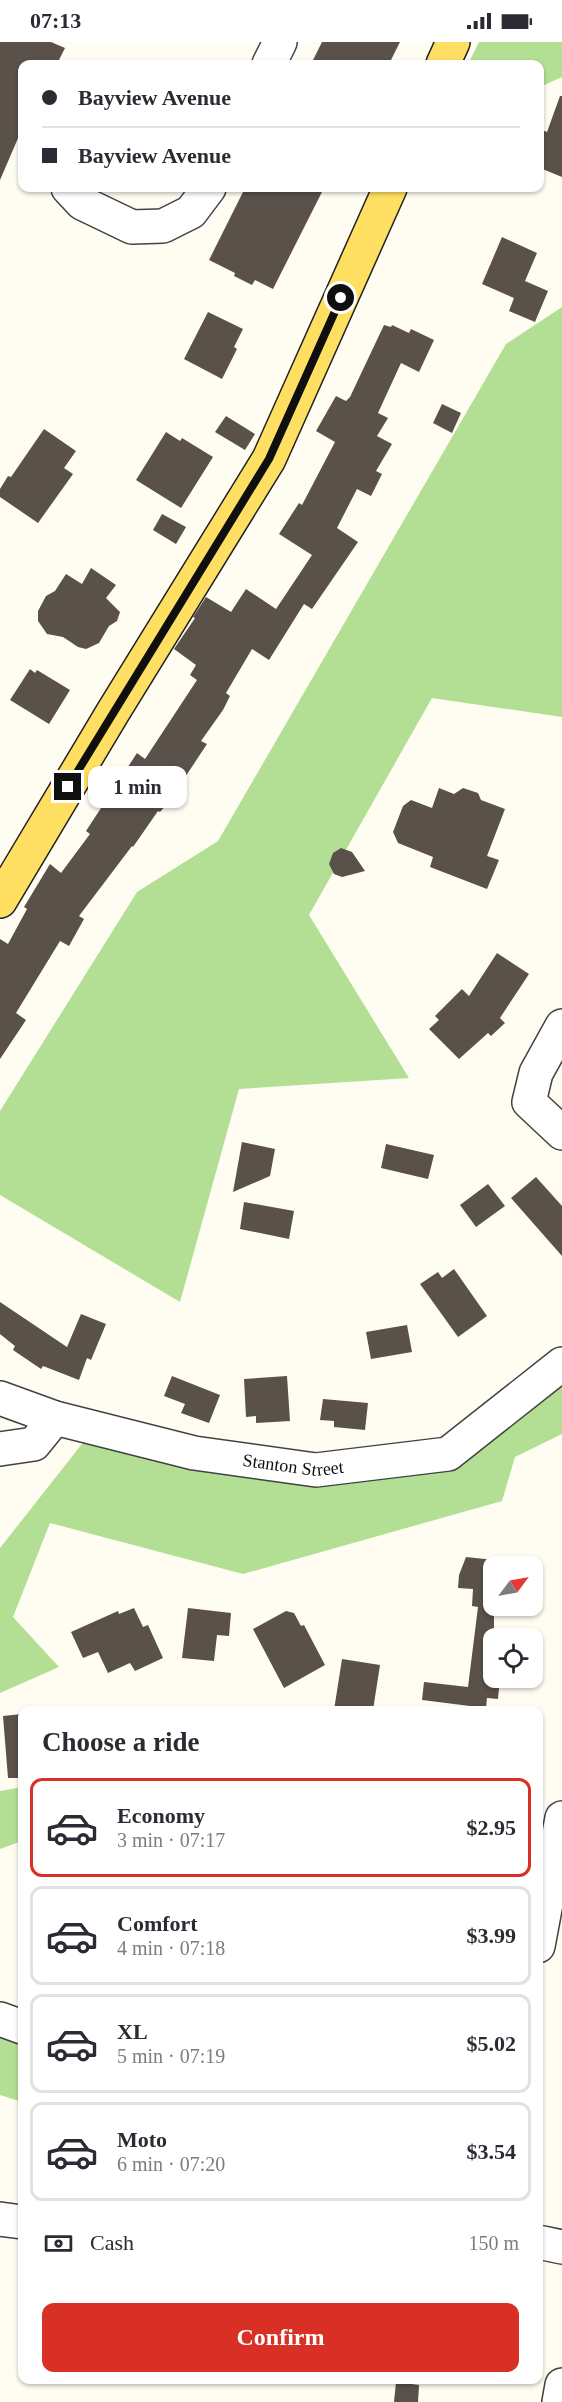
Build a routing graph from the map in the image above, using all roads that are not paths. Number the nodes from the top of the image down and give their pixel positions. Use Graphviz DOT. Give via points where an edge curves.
graph roads {
  1 [pos="280,42"];
  2 [pos="453,42"];
  3 [pos="271,60"];
  4 [pos="445,60"];
  5 [pos="72,192"];
  6 [pos="206,192"];
  7 [pos="388,192"];
  8 [pos="0,901"];
  9 [pos="562,1026"];
  10 [pos="562,1133"];
  11 [pos="562,1364"];
  12 [pos="0,1398"];
  13 [pos="55,1418"];
  14 [pos="0,1449"];
  15 [pos="562,1818"];
  16 [pos="546,1854"];
  17 [pos="554,1912"];
  18 [pos="543,1935"];
  19 [pos="0,2019"];
  20 [pos="18,2026"];
  21 [pos="0,2219"];
  22 [pos="18,2221"];
  23 [pos="543,2243"];
  24 [pos="562,2247"];
  25 [pos="562,2385"];
  26 [pos="559,2402"];
  1 -- 3 [label="street"];
  2 -- 4 [label="main road"];
  5 -- 6 [label="street" via="82,203 132,227 164,226 191,212"];
  7 -- 8 [label="main road" via="269,459"];
  9 -- 10 [label="street" via="536,1073 529,1102"];
  11 -- 13 [label="street, Stanton Street" via="448,1454 316,1470 194,1453"];
  12 -- 13 [label="street, Stanton Street"];
  13 -- 14 [label="street" via="34,1444"];
  15 -- 16 [label="street"];
  16 -- 17 [label="street"];
  17 -- 18 [label="street"];
  19 -- 20 [label="street"];
  21 -- 22 [label="street"];
  23 -- 24 [label="street"];
  25 -- 26 [label="street"];
}
